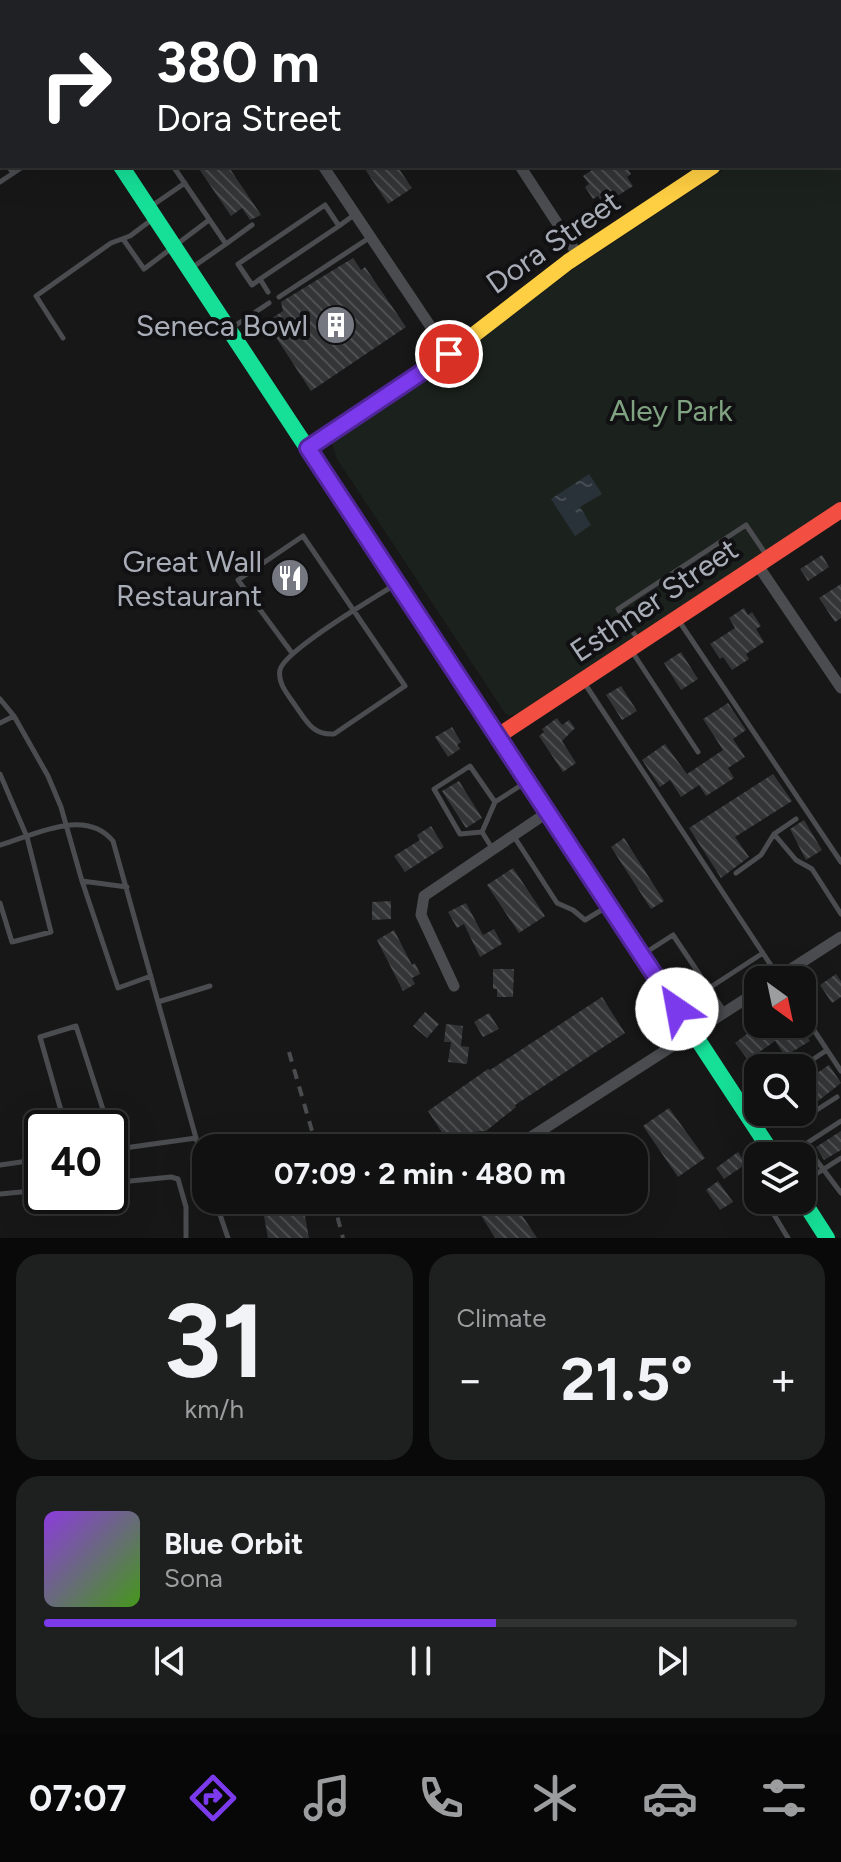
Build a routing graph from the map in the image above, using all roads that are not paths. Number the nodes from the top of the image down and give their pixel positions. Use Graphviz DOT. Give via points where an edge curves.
graph roads {
  1 [pos="9,168"];
  2 [pos="21,168"];
  3 [pos="174,168"];
  4 [pos="324,168"];
  5 [pos="521,168"];
  6 [pos="710,168"];
  7 [pos="129,169"];
  8 [pos="13,173"];
  9 [pos="0,182"];
  10 [pos="185,183"];
  11 [pos="152,213"];
  12 [pos="354,215"];
  13 [pos="209,220"];
  14 [pos="252,225"];
  15 [pos="339,226"];
  16 [pos="369,238"];
  17 [pos="123,239"];
  18 [pos="226,244"];
  19 [pos="175,247"];
  20 [pos="578,255"];
  21 [pos="189,269"];
  22 [pos="260,279"];
  23 [pos="268,292"];
  24 [pos="279,297"];
  25 [pos="269,303"];
  26 [pos="229,329"];
  27 [pos="63,338"];
  28 [pos="449,354"];
  29 [pos="308,448"];
  30 [pos="841,510"];
  31 [pos="763,561"];
  32 [pos="397,583"];
  33 [pos="354,611"];
  34 [pos="677,618"];
  35 [pos="635,646"];
  36 [pos="292,653"];
  37 [pos="582,680"];
  38 [pos="841,688"];
  39 [pos="0,699"];
  40 [pos="14,716"];
  41 [pos="0,723"];
  42 [pos="498,736"];
  43 [pos="698,752"];
  44 [pos="0,774"];
  45 [pos="528,782"];
  46 [pos="495,802"];
  47 [pos="548,812"];
  48 [pos="796,819"];
  49 [pos="65,826"];
  50 [pos="482,832"];
  51 [pos="774,834"];
  52 [pos="513,835"];
  53 [pos="27,837"];
  54 [pos="0,845"];
  55 [pos="493,849"];
  56 [pos="841,862"];
  57 [pos="736,873"];
  58 [pos="82,881"];
  59 [pos="127,887"];
  60 [pos="0,903"];
  61 [pos="609,905"];
  62 [pos="841,914"];
  63 [pos="841,937"];
  64 [pos="763,953"];
  65 [pos="641,955"];
  66 [pos="770,966"];
  67 [pos="798,966"];
  68 [pos="151,976"];
  69 [pos="210,986"];
  70 [pos="454,986"];
  71 [pos="709,988"];
  72 [pos="744,1000"];
  73 [pos="158,1002"];
  74 [pos="677,1009"];
  75 [pos="725,1012"];
  76 [pos="693,1033"];
  77 [pos="816,1033"];
  78 [pos="827,1050"];
  79 [pos="816,1057"];
  80 [pos="841,1071"];
  81 [pos="837,1097"];
  82 [pos="744,1099"];
  83 [pos="61,1110"];
  84 [pos="104,1110"];
  85 [pos="816,1110"];
  86 [pos="841,1121"];
  87 [pos="195,1134"];
  88 [pos="536,1134"];
  89 [pos="192,1139"];
  90 [pos="810,1142"];
  91 [pos="128,1148"];
  92 [pos="841,1158"];
  93 [pos="24,1162"];
  94 [pos="816,1162"];
  95 [pos="0,1165"];
  96 [pos="822,1171"];
  97 [pos="816,1175"];
  98 [pos="128,1181"];
  99 [pos="24,1192"];
  100 [pos="841,1193"];
  101 [pos="0,1194"];
  102 [pos="220,1214"];
  103 [pos="774,1214"];
  104 [pos="812,1214"];
  105 [pos="186,1238"];
  106 [pos="228,1238"];
  107 [pos="788,1238"];
  108 [pos="827,1238"];
  1 -- 8 [label="lane"];
  2 -- 8 [label="lane"];
  3 -- 10 [label="lane"];
  4 -- 12 [label="street"];
  5 -- 20 [label="street"];
  6 -- 20 [label="street, Dora Street"];
  7 -- 11 [label="street"];
  8 -- 9 [label="lane"];
  10 -- 11 [label="lane"];
  10 -- 13 [label="lane"];
  11 -- 17 [label="lane"];
  11 -- 19 [label="street"];
  12 -- 15 [label="lane"];
  12 -- 16 [label="street"];
  13 -- 18 [label="lane"];
  13 -- 19 [label="lane"];
  14 -- 18 [label="lane"];
  15 -- 22 [label="lane"];
  15 -- 22 [label="lane" via="325,205 238,264 252,285"];
  16 -- 24 [label="lane"];
  16 -- 28 [label="street"];
  17 -- 19 [label="lane" via="144,269"];
  17 -- 27 [label="lane" via="36,296"];
  18 -- 21 [label="lane"];
  19 -- 21 [label="street"];
  20 -- 28 [label="street, Dora Street"];
  21 -- 26 [label="street"];
  22 -- 23 [label="lane"];
  25 -- 26 [label="lane"];
  26 -- 29 [label="street"];
  28 -- 29 [label="street, Dora Street"];
  29 -- 32 [label="street"];
  30 -- 31 [label="street, Esthner Street"];
  31 -- 34 [label="street, Esthner Street"];
  31 -- 35 [label="lane" via="746,525 618,609"];
  31 -- 38 [label="street"];
  32 -- 33 [label="lane"];
  32 -- 42 [label="street"];
  33 -- 36 [label="lane"];
  33 -- 36 [label="lane" via="303,536 238,580"];
  33 -- 36 [label="lane" via="405,686 334,734 311,729 281,685 279,671"];
  34 -- 35 [label="street, Esthner Street"];
  34 -- 56 [label="lane"];
  35 -- 37 [label="street, Esthner Street"];
  35 -- 43 [label="lane"];
  37 -- 42 [label="street, Esthner Street"];
  37 -- 64 [label="lane"];
  39 -- 40 [label="lane"];
  40 -- 41 [label="lane"];
  40 -- 49 [label="lane" via="48,776"];
  42 -- 45 [label="street"];
  44 -- 53 [label="lane"];
  45 -- 46 [label="lane"];
  45 -- 47 [label="street"];
  46 -- 50 [label="lane"];
  46 -- 50 [label="lane" via="470,766 434,789 460,834"];
  47 -- 52 [label="street"];
  47 -- 61 [label="street"];
  48 -- 51 [label="lane"];
  49 -- 53 [label="lane"];
  49 -- 58 [label="lane"];
  49 -- 59 [label="lane" via="81,824 107,834"];
  50 -- 55 [label="lane"];
  51 -- 57 [label="lane" via="761,855"];
  51 -- 62 [label="lane" via="796,860 812,869"];
  52 -- 55 [label="street"];
  52 -- 61 [label="lane" via="557,903 585,920"];
  53 -- 54 [label="lane"];
  53 -- 60 [label="lane" via="51,932 12,942"];
  55 -- 70 [label="street" via="429,891 421,903 421,915"];
  58 -- 59 [label="lane"];
  58 -- 68 [label="lane" via="118,988"];
  59 -- 68 [label="lane"];
  61 -- 65 [label="street"];
  63 -- 67 [label="street"];
  64 -- 66 [label="lane"];
  64 -- 71 [label="lane"];
  65 -- 71 [label="lane" via="673,935"];
  65 -- 74 [label="street"];
  68 -- 73 [label="lane"];
  69 -- 73 [label="lane"];
  71 -- 74 [label="lane"];
  71 -- 75 [label="lane"];
  72 -- 75 [label="street"];
  73 -- 87 [label="lane"];
  74 -- 76 [label="street"];
  75 -- 76 [label="street"];
  76 -- 82 [label="street"];
  76 -- 88 [label="street"];
  77 -- 78 [label="lane"];
  78 -- 79 [label="lane"];
  78 -- 80 [label="lane"];
  81 -- 85 [label="lane"];
  83 -- 84 [label="lane" via="40,1037 76,1026"];
  86 -- 90 [label="lane"];
  89 -- 91 [label="lane"];
  92 -- 96 [label="lane"];
  93 -- 95 [label="lane"];
  94 -- 96 [label="lane"];
  96 -- 97 [label="lane"];
  96 -- 100 [label="lane"];
  98 -- 105 [label="lane" via="178,1179 186,1207"];
  99 -- 101 [label="lane"];
  102 -- 106 [label="lane"];
  103 -- 107 [label="lane"];
  104 -- 108 [label="street"];
}
